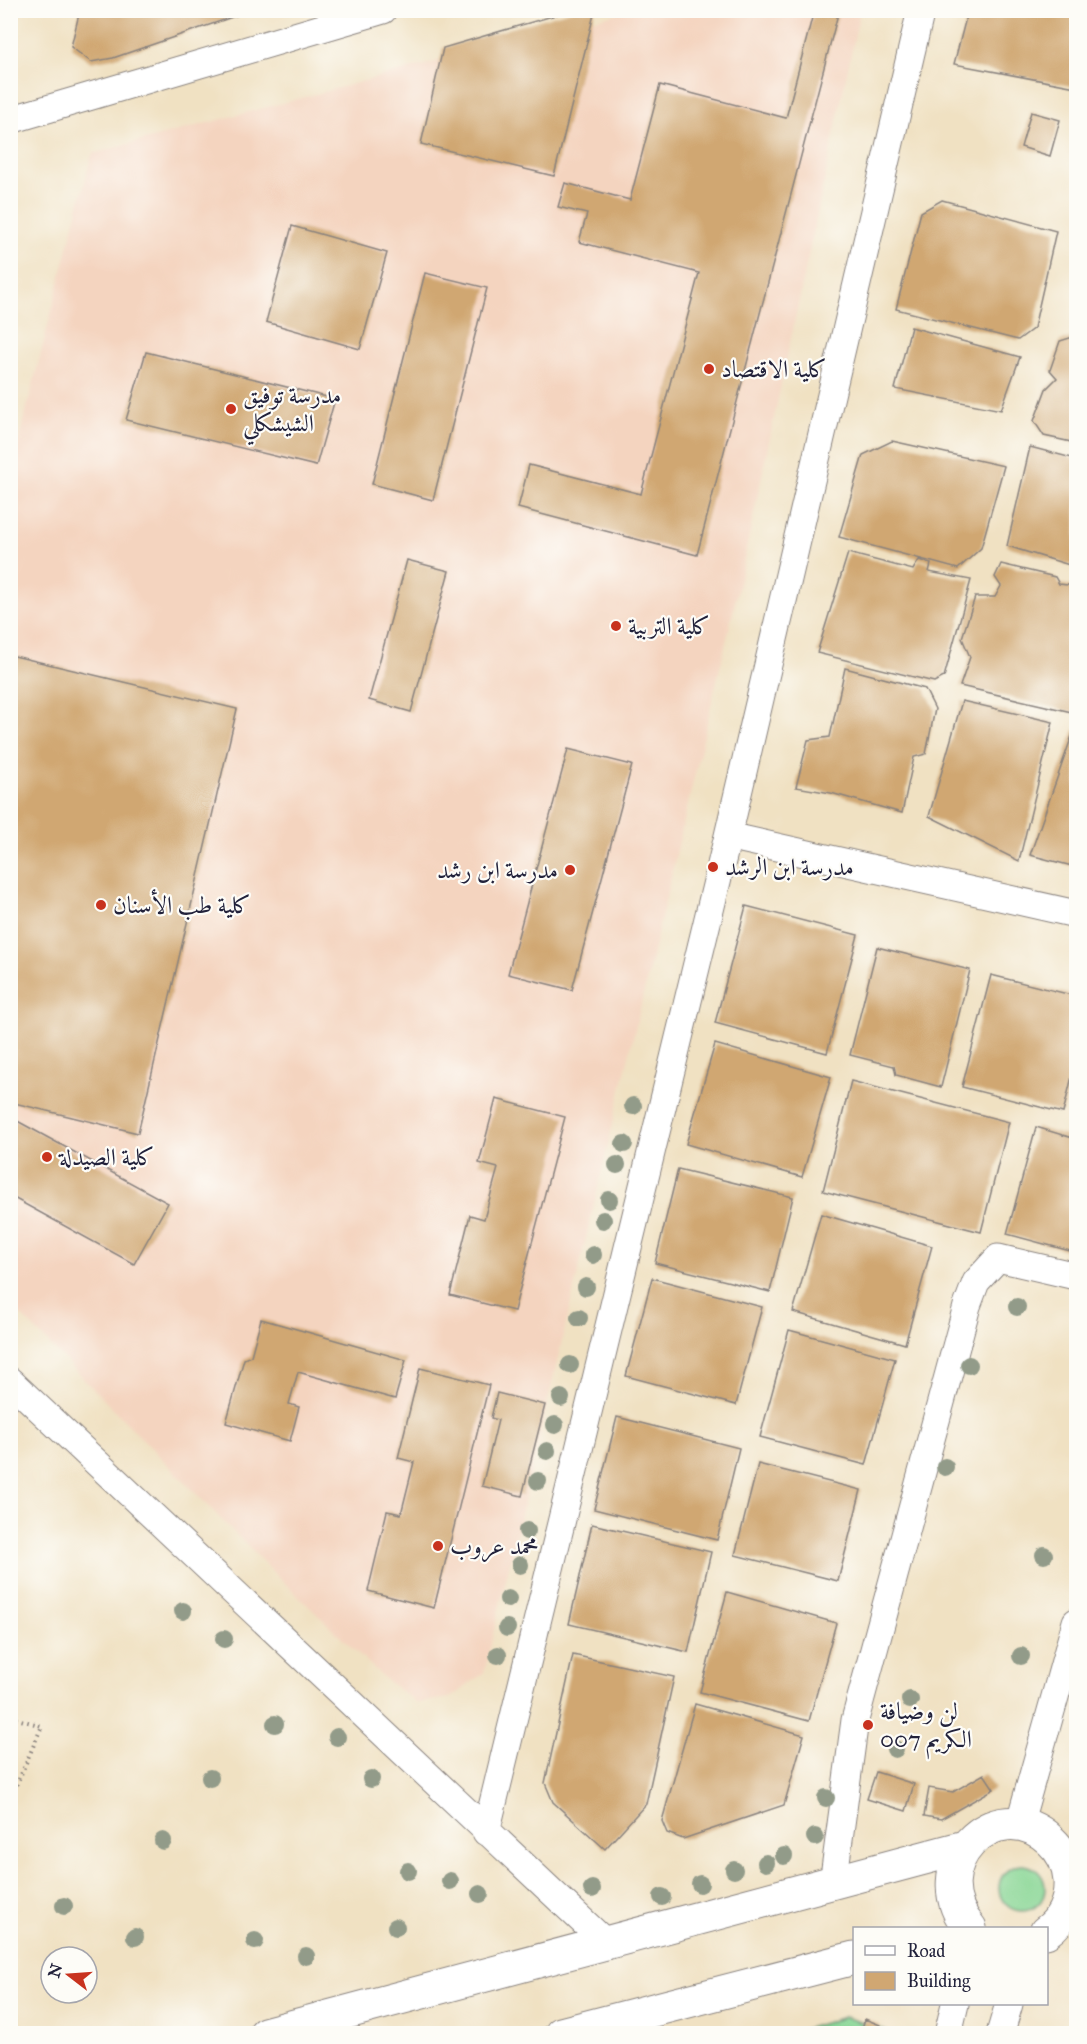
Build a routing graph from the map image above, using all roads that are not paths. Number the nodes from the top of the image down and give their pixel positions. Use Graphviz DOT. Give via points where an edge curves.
graph roads {
  1 [pos="383,10"];
  2 [pos="921,10"];
  3 [pos="10,120"];
  4 [pos="728,836"];
  5 [pos="1077,914"];
  6 [pos="1077,1276"];
  7 [pos="10,1381"];
  8 [pos="1077,1622"];
  9 [pos="1047,1829"];
  10 [pos="486,1832"];
  11 [pos="965,1847"];
  12 [pos="833,1884"];
  13 [pos="1062,1921"];
  14 [pos="969,1927"];
  15 [pos="607,1944"];
  16 [pos="853,1959"];
  17 [pos="955,2005"];
  18 [pos="1009,2005"];
  19 [pos="265,2034"];
  20 [pos="561,2034"];
  21 [pos="948,2034"];
  22 [pos="1000,2034"];
  1 -- 3 [label="street"];
  2 -- 4 [label="street"];
  4 -- 5 [label="street"];
  4 -- 10 [label="street"];
  6 -- 12 [label="street" via="998,1258 976,1282 855,1720"];
  7 -- 10 [label="street"];
  8 -- 9 [label="street"];
  9 -- 11 [label="main road" via="989,1829"];
  9 -- 13 [label="main road" via="1070,1873"];
  10 -- 15 [label="street"];
  11 -- 12 [label="main road"];
  11 -- 14 [label="main road" via="952,1874 952,1889 958,1911"];
  12 -- 15 [label="main road"];
  15 -- 19 [label="main road"];
  16 -- 20 [label="main road"];
  17 -- 21 [label="street"];
  18 -- 22 [label="street"];
}
